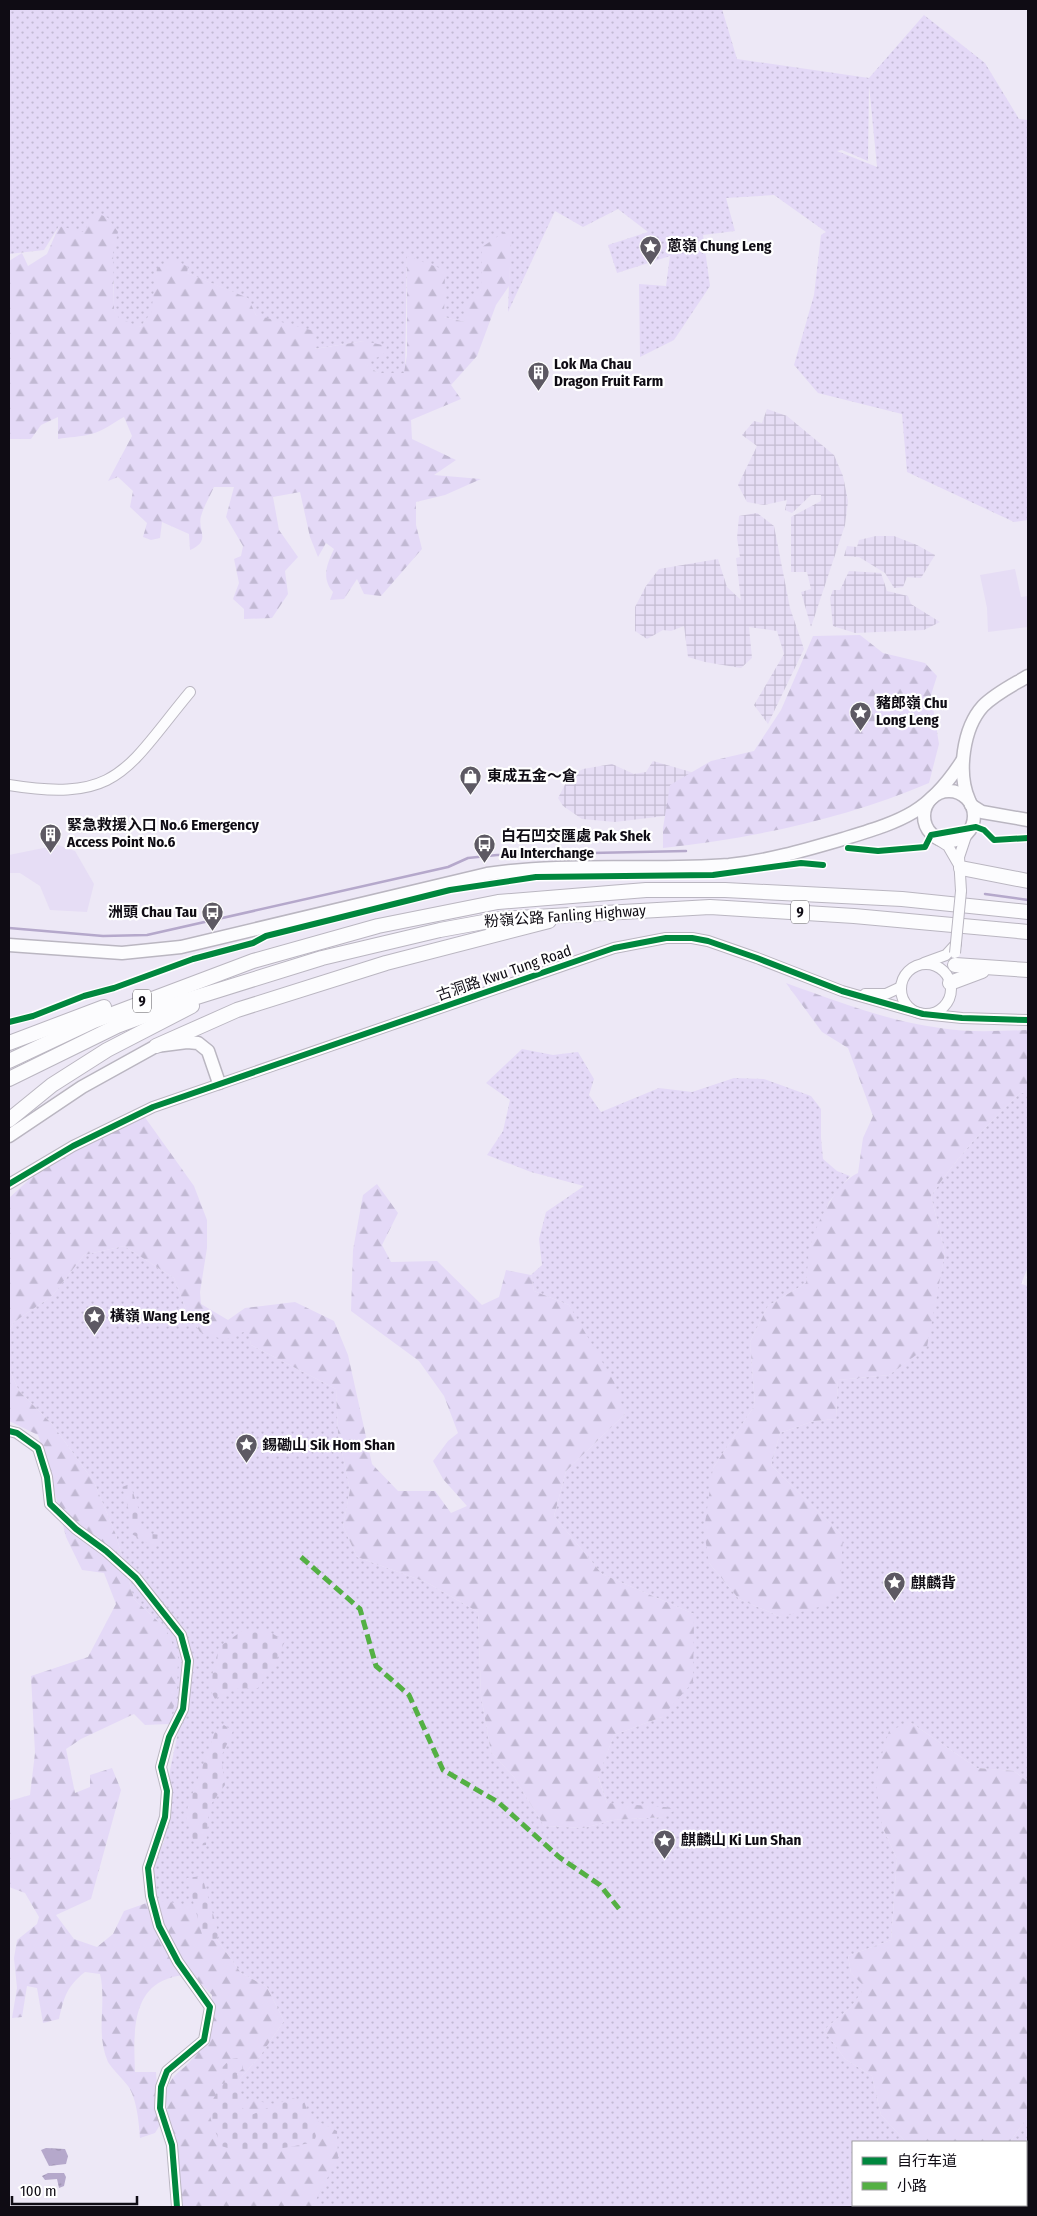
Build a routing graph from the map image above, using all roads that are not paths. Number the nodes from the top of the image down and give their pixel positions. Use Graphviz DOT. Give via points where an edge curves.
graph roads {
  1 [pos="1028,676"];
  2 [pos="190,692"];
  3 [pos="962,761"];
  4 [pos="9,784"];
  5 [pos="927,803"];
  6 [pos="970,804"];
  7 [pos="1000,815"];
  8 [pos="1028,820"];
  9 [pos="898,822"];
  10 [pos="970,829"];
  11 [pos="933,835"];
  12 [pos="961,868"];
  13 [pos="1028,881"];
  14 [pos="1028,912"];
  15 [pos="571,914"];
  16 [pos="1028,932"];
  17 [pos="9,945"];
  18 [pos="253,960"];
  19 [pos="953,964"];
  20 [pos="919,965"];
  21 [pos="1022,970"];
  22 [pos="240,983"];
  23 [pos="900,987"];
  24 [pos="842,991"];
  25 [pos="948,1000"];
  26 [pos="923,1014"];
  27 [pos="951,1018"];
  28 [pos="962,1018"];
  29 [pos="1028,1020"];
  30 [pos="9,1043"];
  31 [pos="156,1046"];
  32 [pos="9,1061"];
  33 [pos="9,1079"];
  34 [pos="220,1083"];
  35 [pos="9,1120"];
  36 [pos="9,1136"];
  37 [pos="9,1184"];
  38 [pos="9,1431"];
  39 [pos="177,2207"];
  1 -- 3 [label="main road" via="1008,687 974,718"];
  2 -- 4 [label="street" via="129,766 110,780 76,790"];
  3 -- 5 [label="main road" via="944,787"];
  3 -- 6 [label="main road" via="962,780"];
  5 -- 6 [label="main road" via="940,793 949,791 964,796"];
  5 -- 9 [label="main road"];
  5 -- 11 [label="main road" via="923,819"];
  6 -- 7 [label="main road" via="982,812"];
  6 -- 10 [label="main road" via="974,818"];
  7 -- 8 [label="main road"];
  7 -- 10 [label="main road" via="981,817"];
  9 -- 11 [label="main road" via="920,825"];
  9 -- 17 [label="main road" via="797,852 729,865 536,868 487,874 181,947 122,953"];
  10 -- 11 [label="main road" via="953,841"];
  10 -- 12 [label="street" via="961,850"];
  11 -- 12 [label="street" via="952,851"];
  12 -- 13 [label="highway"];
  12 -- 19 [label="street, bridge"];
  14 -- 18 [label="highway, 粉嶺公路 Fanling Highway / 9" via="806,893 646,890 498,902 378,926"];
  15 -- 16 [label="highway, 粉嶺公路 Fanling Highway / 9" via="724,908"];
  15 -- 22 [label="highway, 粉嶺公路 Fanling Highway / 9" via="507,918 440,930 322,958"];
  15 -- 31 [label="highway" via="368,968 237,1010"];
  18 -- 30 [label="highway" via="155,988"];
  18 -- 32 [label="highway, 粉嶺公路 Fanling Highway / 9" via="94,1021"];
  19 -- 20 [label="street"];
  19 -- 20 [label="street" via="946,955"];
  19 -- 21 [label="highway"];
  19 -- 25 [label="street"];
  19 -- 27 [label="street"];
  20 -- 23 [label="street" via="906,973"];
  22 -- 33 [label="highway, 粉嶺公路 Fanling Highway / 9" via="117,1026"];
  22 -- 35 [label="highway" via="107,1050 52,1085"];
  23 -- 24 [label="street" via="886,994"];
  23 -- 26 [label="street" via="904,1002"];
  24 -- 26 [label="street, 古洞路 Kwu Tung Road"];
  24 -- 34 [label="street, 古洞路 Kwu Tung Road" via="708,941 666,938 614,948"];
  25 -- 26 [label="street" via="939,1010"];
  25 -- 28 [label="street" via="954,1015"];
  26 -- 27 [label="street, 古洞路 Kwu Tung Road"];
  27 -- 28 [label="street, 古洞路 Kwu Tung Road"];
  28 -- 29 [label="street, 古洞路 Kwu Tung Road"];
  31 -- 34 [label="main road" via="187,1042 198,1044 208,1051"];
  31 -- 36 [label="main road" via="65,1098"];
  34 -- 37 [label="street, 古洞路 Kwu Tung Road" via="109,1127"];
  38 -- 39 [label="street" via="18,1433 38,1448 47,1477 50,1504 136,1578 181,1635 188,1661 183,1709 169,1737 161,1767 167,1792 164,1817 148,1868 159,1926 178,1962 210,2007 204,2040 167,2071 162,2086 160,2108 172,2145"];
}
